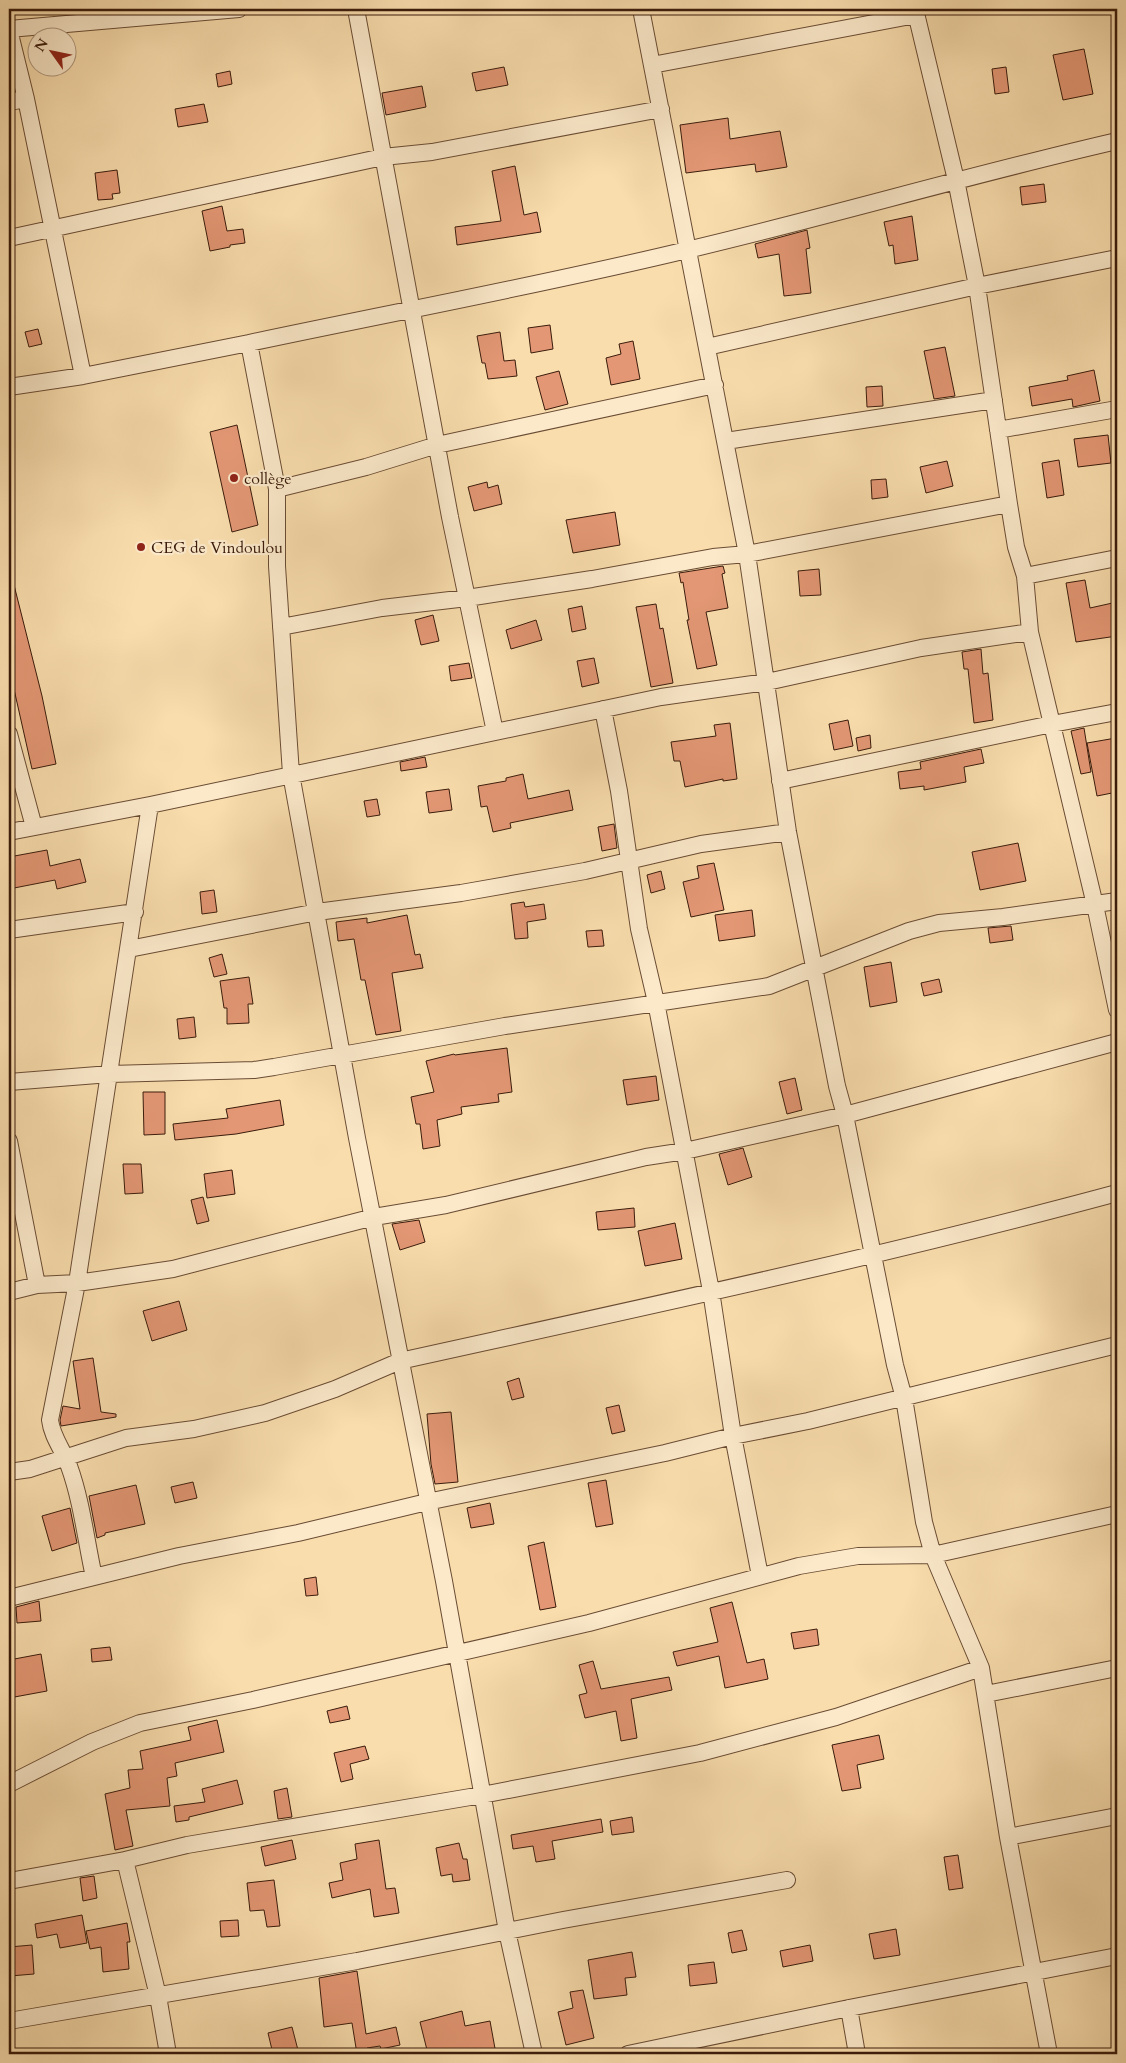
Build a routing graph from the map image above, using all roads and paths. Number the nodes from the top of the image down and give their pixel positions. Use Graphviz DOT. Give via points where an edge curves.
graph roads {
  1 [pos="239,9"];
  2 [pos="356,9"];
  3 [pos="641,9"];
  4 [pos="916,12"];
  5 [pos="9,29"];
  6 [pos="652,65"];
  7 [pos="26,99"];
  8 [pos="9,102"];
  9 [pos="661,109"];
  10 [pos="1117,141"];
  11 [pos="383,156"];
  12 [pos="956,180"];
  13 [pos="53,229"];
  14 [pos="9,238"];
  15 [pos="688,250"];
  16 [pos="1117,258"];
  17 [pos="977,286"];
  18 [pos="412,308"];
  19 [pos="249,343"];
  20 [pos="707,347"];
  21 [pos="83,376"];
  22 [pos="715,386"];
  23 [pos="9,388"];
  24 [pos="994,400"];
  25 [pos="1117,409"];
  26 [pos="998,430"];
  27 [pos="726,441"];
  28 [pos="437,445"];
  29 [pos="277,489"];
  30 [pos="1009,504"];
  31 [pos="748,554"];
  32 [pos="1117,558"];
  33 [pos="1025,576"];
  34 [pos="467,598"];
  35 [pos="281,627"];
  36 [pos="1030,632"];
  37 [pos="767,682"];
  38 [pos="603,709"];
  39 [pos="1117,712"];
  40 [pos="1052,724"];
  41 [pos="495,732"];
  42 [pos="9,734"];
  43 [pos="291,774"];
  44 [pos="780,781"];
  45 [pos="150,805"];
  46 [pos="34,828"];
  47 [pos="9,832"];
  48 [pos="788,832"];
  49 [pos="629,861"];
  50 [pos="1117,901"];
  51 [pos="1095,905"];
  52 [pos="135,912"];
  53 [pos="317,912"];
  54 [pos="9,930"];
  55 [pos="129,949"];
  56 [pos="816,969"];
  57 [pos="656,1002"];
  58 [pos="1117,1010"];
  59 [pos="1117,1042"];
  60 [pos="343,1054"];
  61 [pos="110,1074"];
  62 [pos="9,1082"];
  63 [pos="845,1115"];
  64 [pos="9,1142"];
  65 [pos="684,1151"];
  66 [pos="1117,1194"];
  67 [pos="374,1218"];
  68 [pos="873,1255"];
  69 [pos="77,1283"];
  70 [pos="37,1285"];
  71 [pos="711,1291"];
  72 [pos="9,1292"];
  73 [pos="1117,1345"];
  74 [pos="400,1361"];
  75 [pos="904,1398"];
  76 [pos="733,1436"];
  77 [pos="65,1458"];
  78 [pos="9,1472"];
  79 [pos="428,1502"];
  80 [pos="1117,1514"];
  81 [pos="933,1555"];
  82 [pos="760,1576"];
  83 [pos="94,1577"];
  84 [pos="9,1598"];
  85 [pos="455,1652"];
  86 [pos="981,1668"];
  87 [pos="1117,1668"];
  88 [pos="986,1694"];
  89 [pos="9,1784"];
  90 [pos="482,1795"];
  91 [pos="1117,1816"];
  92 [pos="1008,1837"];
  93 [pos="125,1860"];
  94 [pos="787,1880"];
  95 [pos="9,1881"];
  96 [pos="507,1931"];
  97 [pos="1117,1956"];
  98 [pos="1032,1972"];
  99 [pos="158,1996"];
  100 [pos="849,2008"];
  101 [pos="9,2021"];
  102 [pos="168,2054"];
  103 [pos="534,2054"];
  104 [pos="628,2054"];
  105 [pos="857,2054"];
  106 [pos="1049,2054"];
  1 -- 5 [label="street"];
  2 -- 11 [label="street"];
  3 -- 6 [label="street"];
  4 -- 6 [label="street"];
  4 -- 12 [label="street"];
  5 -- 7 [label="street"];
  6 -- 9 [label="street"];
  7 -- 8 [label="street"];
  7 -- 13 [label="street"];
  9 -- 11 [label="street" via="432,152"];
  9 -- 15 [label="street"];
  10 -- 12 [label="street"];
  11 -- 13 [label="street"];
  11 -- 18 [label="street"];
  12 -- 15 [label="street"];
  12 -- 17 [label="street"];
  13 -- 14 [label="street"];
  13 -- 21 [label="street"];
  15 -- 18 [label="street"];
  15 -- 20 [label="street"];
  16 -- 17 [label="street"];
  17 -- 20 [label="street"];
  17 -- 24 [label="street"];
  18 -- 19 [label="street"];
  18 -- 28 [label="street"];
  19 -- 21 [label="street"];
  19 -- 29 [label="street"];
  20 -- 22 [label="street"];
  21 -- 23 [label="street"];
  22 -- 27 [label="street"];
  22 -- 28 [label="street"];
  24 -- 26 [label="street"];
  24 -- 27 [label="street"];
  25 -- 26 [label="street"];
  26 -- 30 [label="street"];
  27 -- 31 [label="street"];
  28 -- 29 [label="street"];
  28 -- 34 [label="street"];
  29 -- 35 [label="street"];
  30 -- 31 [label="street"];
  30 -- 33 [label="street"];
  31 -- 34 [label="street"];
  31 -- 37 [label="street"];
  32 -- 33 [label="street"];
  33 -- 36 [label="street"];
  34 -- 35 [label="street" via="382,608"];
  34 -- 41 [label="street"];
  35 -- 43 [label="street"];
  36 -- 37 [label="street" via="921,648"];
  36 -- 40 [label="street"];
  37 -- 38 [label="street" via="698,690"];
  37 -- 44 [label="street"];
  38 -- 41 [label="street"];
  38 -- 49 [label="street"];
  39 -- 40 [label="street"];
  40 -- 44 [label="street"];
  40 -- 51 [label="street"];
  41 -- 43 [label="street"];
  42 -- 46 [label="street"];
  43 -- 45 [label="street"];
  43 -- 53 [label="street"];
  44 -- 48 [label="street"];
  45 -- 46 [label="street"];
  45 -- 52 [label="street"];
  46 -- 47 [label="street"];
  48 -- 49 [label="street" via="701,844"];
  48 -- 56 [label="street"];
  49 -- 53 [label="street" via="461,893"];
  49 -- 57 [label="street" via="639,929"];
  50 -- 51 [label="street"];
  51 -- 56 [label="street" via="939,923 909,931"];
  51 -- 58 [label="street"];
  52 -- 54 [label="street"];
  52 -- 55 [label="street"];
  53 -- 55 [label="street"];
  53 -- 60 [label="street"];
  55 -- 61 [label="street"];
  56 -- 57 [label="street" via="769,986"];
  56 -- 63 [label="street"];
  57 -- 60 [label="street"];
  57 -- 65 [label="street"];
  59 -- 63 [label="street"];
  60 -- 61 [label="street" via="254,1070"];
  60 -- 67 [label="street"];
  61 -- 62 [label="street"];
  61 -- 69 [label="street"];
  63 -- 65 [label="street"];
  63 -- 68 [label="street"];
  64 -- 70 [label="street"];
  65 -- 67 [label="street" via="646,1157 446,1205"];
  65 -- 71 [label="street"];
  66 -- 68 [label="street"];
  67 -- 69 [label="street" via="173,1269"];
  67 -- 74 [label="street"];
  68 -- 71 [label="street"];
  68 -- 75 [label="street"];
  69 -- 70 [label="street"];
  69 -- 77 [label="street" via="50,1420 51,1431"];
  70 -- 72 [label="street"];
  71 -- 74 [label="street"];
  71 -- 76 [label="street"];
  73 -- 75 [label="street"];
  74 -- 77 [label="street" via="265,1414 126,1438"];
  74 -- 79 [label="street"];
  75 -- 76 [label="street" via="808,1422"];
  75 -- 81 [label="street" via="924,1522"];
  76 -- 79 [label="street"];
  76 -- 82 [label="street"];
  77 -- 78 [label="street"];
  77 -- 83 [label="street" via="79,1503"];
  79 -- 83 [label="street"];
  79 -- 85 [label="street"];
  80 -- 81 [label="street"];
  81 -- 82 [label="street" via="858,1556"];
  81 -- 86 [label="street"];
  82 -- 85 [label="street" via="588,1623"];
  83 -- 84 [label="street"];
  85 -- 89 [label="street" via="140,1723 92,1742"];
  85 -- 90 [label="street"];
  86 -- 88 [label="street"];
  86 -- 90 [label="street" via="836,1717 700,1754"];
  87 -- 88 [label="street"];
  88 -- 92 [label="street"];
  90 -- 93 [label="street" via="187,1845"];
  90 -- 96 [label="street"];
  91 -- 92 [label="street"];
  92 -- 98 [label="street"];
  93 -- 95 [label="street"];
  93 -- 99 [label="street"];
  94 -- 96 [label="street"];
  96 -- 99 [label="street"];
  96 -- 103 [label="street"];
  97 -- 98 [label="street"];
  98 -- 100 [label="street"];
  98 -- 106 [label="street"];
  99 -- 101 [label="street"];
  99 -- 102 [label="street"];
  100 -- 104 [label="street"];
  100 -- 105 [label="street"];
}
